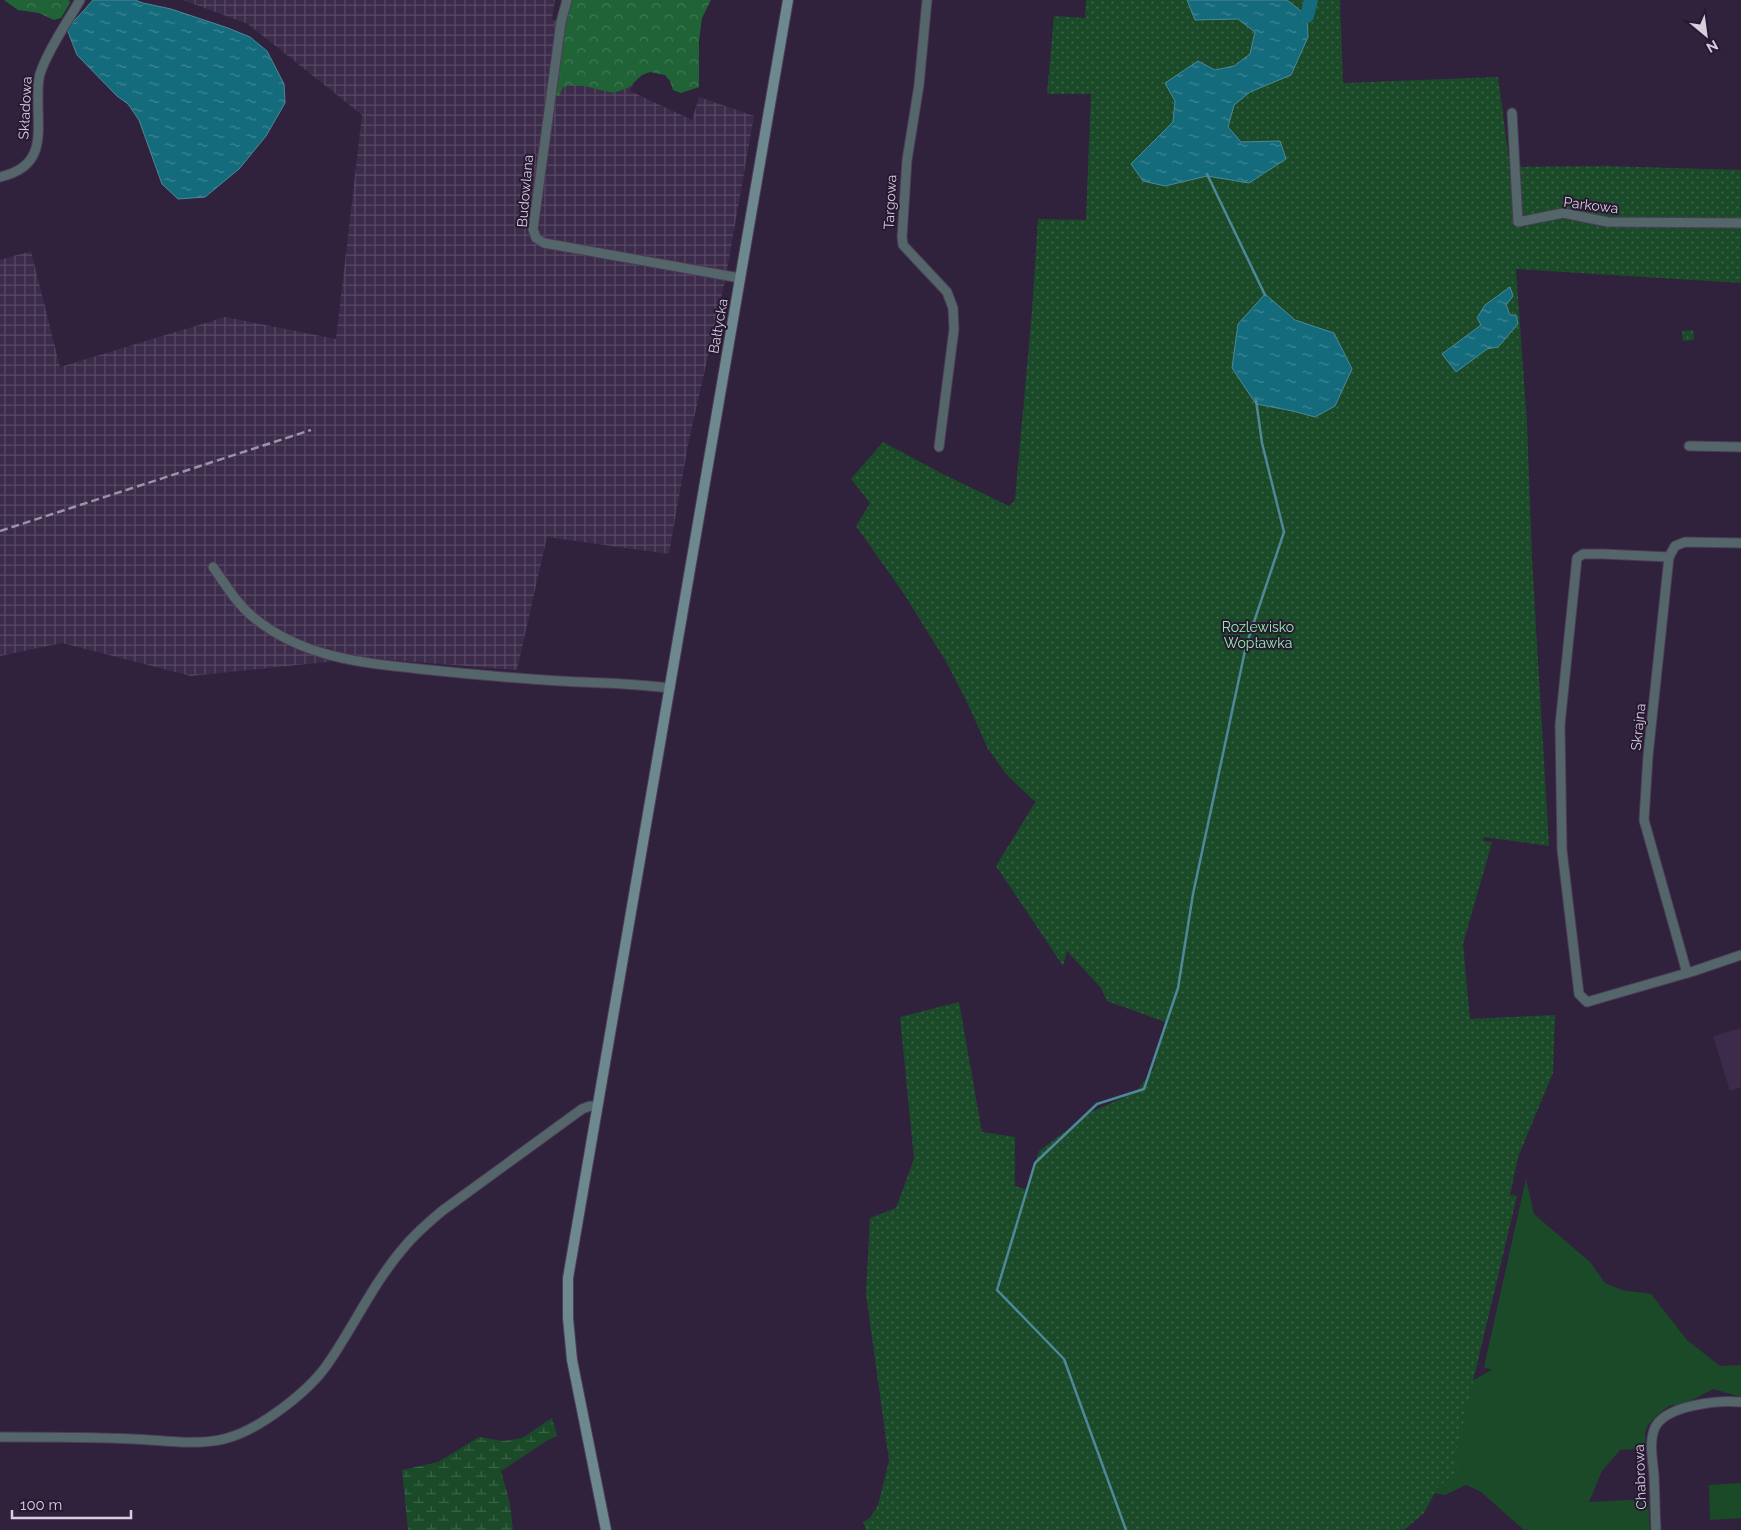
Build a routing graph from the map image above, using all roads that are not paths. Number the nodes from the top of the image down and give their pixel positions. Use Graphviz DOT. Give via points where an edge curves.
graph roads {
  1 [pos="80,0"];
  2 [pos="566,0"];
  3 [pos="788,0"];
  4 [pos="927,0"];
  5 [pos="1512,113"];
  6 [pos="0,177"];
  7 [pos="1741,223"];
  8 [pos="740,278"];
  9 [pos="1689,446"];
  10 [pos="939,447"];
  11 [pos="1741,447"];
  12 [pos="1741,543"];
  13 [pos="1669,557"];
  14 [pos="213,567"];
  15 [pos="670,688"];
  16 [pos="1741,955"];
  17 [pos="1687,973"];
  18 [pos="597,1107"];
  19 [pos="1741,1402"];
  20 [pos="0,1437"];
  21 [pos="606,1530"];
  22 [pos="1656,1530"];
  1 -- 6 [label="street, Składowa" via="40,72 38,147 21,170"];
  2 -- 8 [label="street, Budowlana" via="537,191 533,229 536,238 544,243 574,249"];
  3 -- 8 [label="main road, Bałtycka"];
  4 -- 10 [label="street, Targowa" via="919,85 907,160 902,238 903,245 947,292 953,308 954,329"];
  5 -- 7 [label="street, Parkowa" via="1518,222 1563,213 1608,222"];
  8 -- 15 [label="main road, Bałtycka"];
  9 -- 11 [label="street"];
  12 -- 13 [label="street" via="1685,542 1675,546"];
  13 -- 17 [label="street, Skrajna" via="1644,820"];
  13 -- 17 [label="street" via="1583,554 1577,558 1560,725 1562,850 1579,994 1586,1002"];
  14 -- 15 [label="street" via="254,619 304,648 337,658 502,678"];
  15 -- 18 [label="main road, Bałtycka"];
  16 -- 17 [label="street"];
  18 -- 20 [label="street" via="582,1109 424,1226 391,1264 329,1364 312,1384 292,1402 240,1434 202,1442"];
  18 -- 21 [label="main road, Bałtycka" via="570,1263 567,1299 572,1360"];
  19 -- 22 [label="street, Chabrowa" via="1683,1408 1666,1416 1654,1428"];
}
